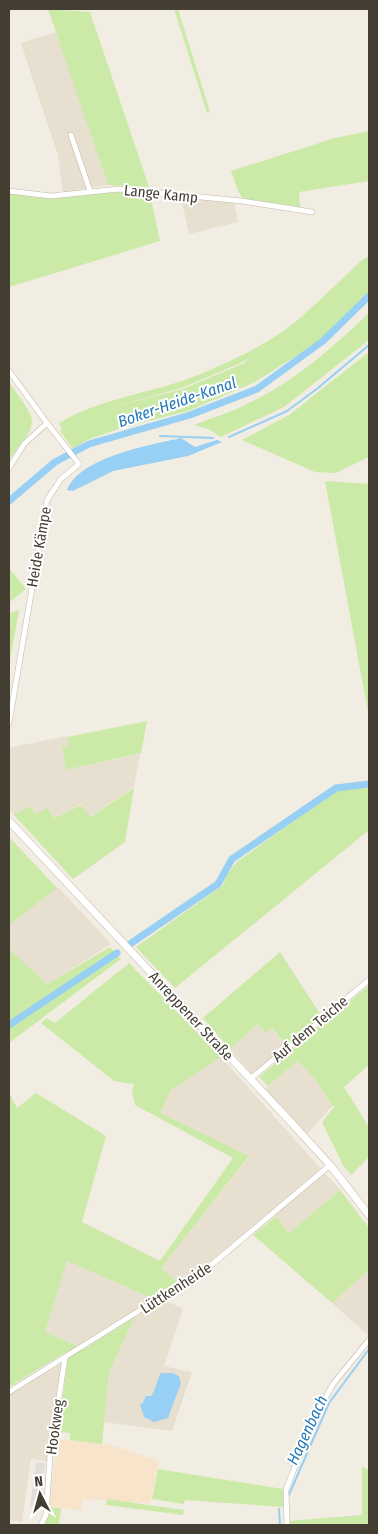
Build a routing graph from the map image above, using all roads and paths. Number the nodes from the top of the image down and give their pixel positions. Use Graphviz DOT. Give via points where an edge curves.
graph roads {
  1 [pos="71,135"];
  2 [pos="9,191"];
  3 [pos="90,191"];
  4 [pos="312,212"];
  5 [pos="9,371"];
  6 [pos="47,423"];
  7 [pos="9,468"];
  8 [pos="9,723"];
  9 [pos="9,821"];
  10 [pos="369,980"];
  11 [pos="250,1079"];
  12 [pos="330,1165"];
  13 [pos="369,1215"];
  14 [pos="369,1340"];
  15 [pos="65,1358"];
  16 [pos="9,1392"];
  17 [pos="41,1525"];
  18 [pos="287,1525"];
  1 -- 3 [label="street"];
  2 -- 3 [label="street, Lange Kamp" via="51,196"];
  3 -- 4 [label="street, Lange Kamp" via="165,192"];
  5 -- 6 [label="street"];
  6 -- 7 [label="street" via="24,444"];
  6 -- 8 [label="street, Heide Kämpe" via="79,464 61,479 47,500"];
  9 -- 11 [label="street, Anreppener Straße"];
  10 -- 11 [label="street, Auf dem Teiche"];
  11 -- 12 [label="street, Anreppener Straße"];
  12 -- 13 [label="street, Anreppener Straße"];
  12 -- 15 [label="street, Lüttkenheide" via="209,1267"];
  14 -- 18 [label="street" via="333,1384 312,1422 286,1490"];
  15 -- 16 [label="street, Lüttkenheide"];
  15 -- 17 [label="street, Hookweg" via="50,1456 46,1515"];
}
